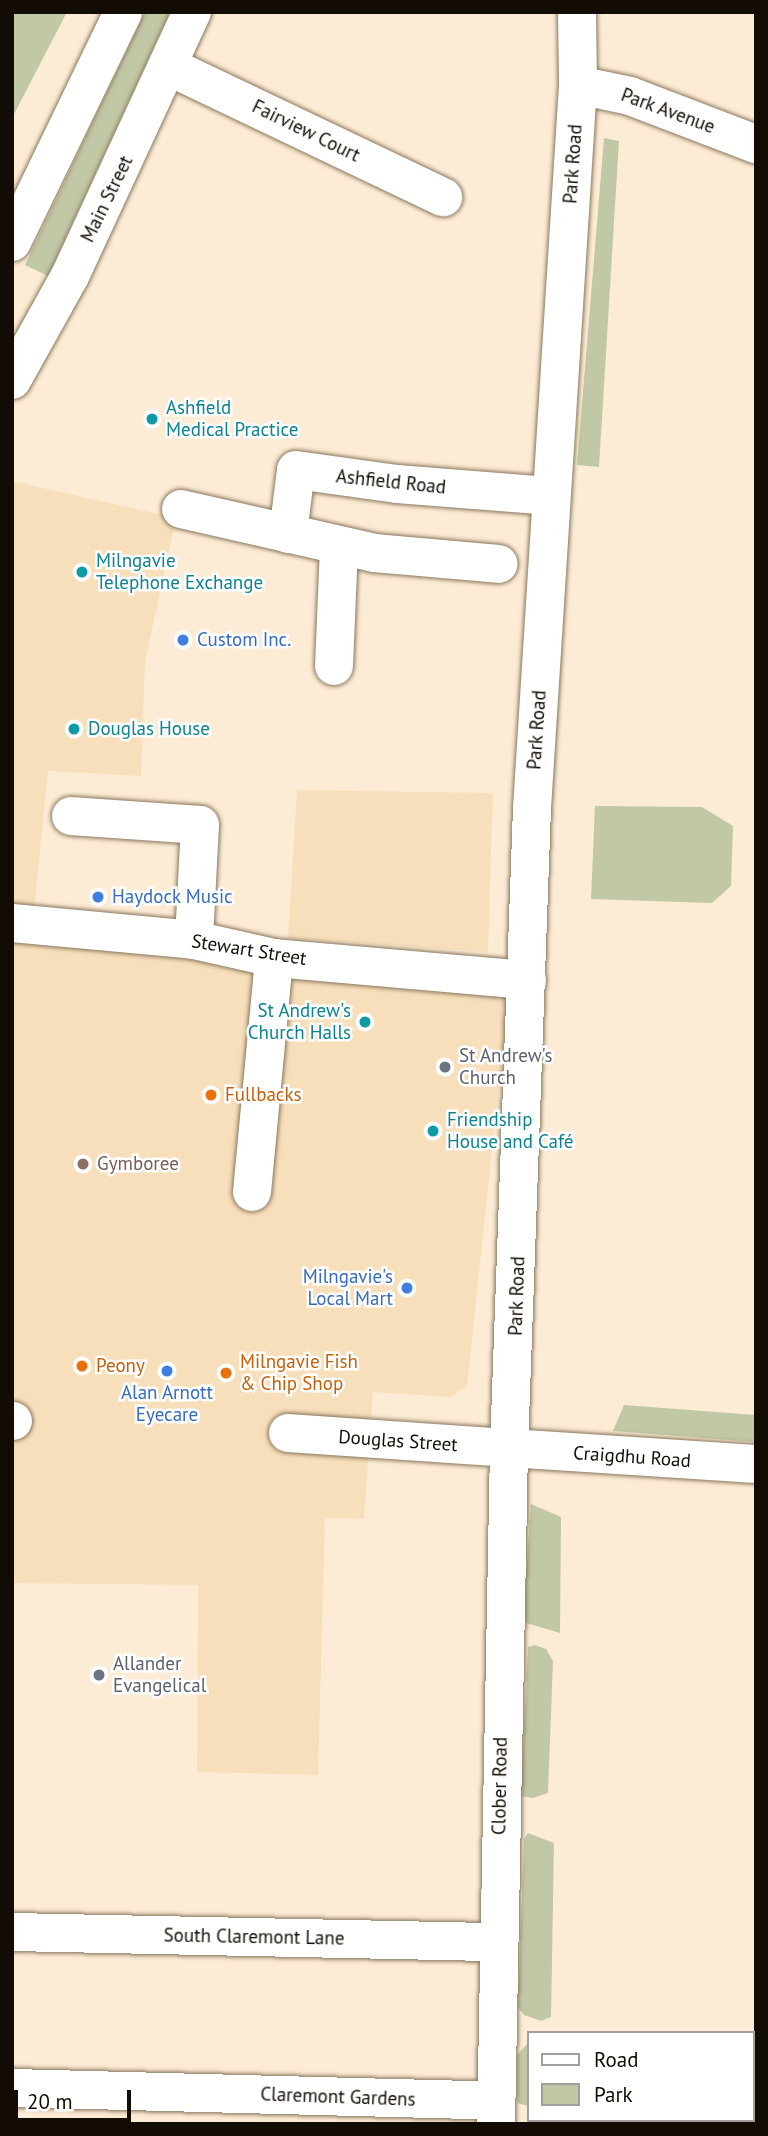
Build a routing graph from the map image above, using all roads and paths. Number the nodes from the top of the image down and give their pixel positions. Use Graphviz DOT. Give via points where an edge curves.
graph roads {
  1 [pos="123,12"];
  2 [pos="192,12"];
  3 [pos="577,12"];
  4 [pos="168,66"];
  5 [pos="578,85"];
  6 [pos="756,144"];
  7 [pos="443,197"];
  8 [pos="12,242"];
  9 [pos="12,380"];
  10 [pos="550,496"];
  11 [pos="181,509"];
  12 [pos="288,534"];
  13 [pos="339,546"];
  14 [pos="499,564"];
  15 [pos="334,666"];
  16 [pos="71,816"];
  17 [pos="12,923"];
  18 [pos="194,940"];
  19 [pos="274,958"];
  20 [pos="527,980"];
  21 [pos="252,1192"];
  22 [pos="288,1433"];
  23 [pos="509,1448"];
  24 [pos="756,1465"];
  25 [pos="12,1932"];
  26 [pos="497,1942"];
  27 [pos="12,2088"];
  28 [pos="496,2113"];
  1 -- 8 [label="street"];
  2 -- 4 [label="street, Main Street"];
  3 -- 5 [label="street, Park Road"];
  4 -- 7 [label="street, Fairview Court"];
  4 -- 9 [label="street, Main Street" via="70,276"];
  5 -- 6 [label="street, Park Avenue" via="630,96"];
  5 -- 10 [label="street, Park Road"];
  10 -- 12 [label="street, Ashfield Road" via="397,484 296,470"];
  10 -- 20 [label="street, Park Road"];
  11 -- 12 [label="street"];
  12 -- 13 [label="street"];
  13 -- 14 [label="street"];
  13 -- 15 [label="street" via="349,624"];
  16 -- 18 [label="street" via="200,825"];
  17 -- 18 [label="street, Stewart Street"];
  18 -- 19 [label="street, Stewart Street"];
  19 -- 20 [label="street, Stewart Street"];
  19 -- 21 [label="street"];
  20 -- 23 [label="street, Park Road"];
  22 -- 23 [label="street, Douglas Street"];
  23 -- 24 [label="street, Craigdhu Road"];
  23 -- 26 [label="street, Clober Road"];
  25 -- 26 [label="street, South Claremont Lane"];
  26 -- 28 [label="street, Clober Road"];
  27 -- 28 [label="street, Claremont Gardens"];
}
